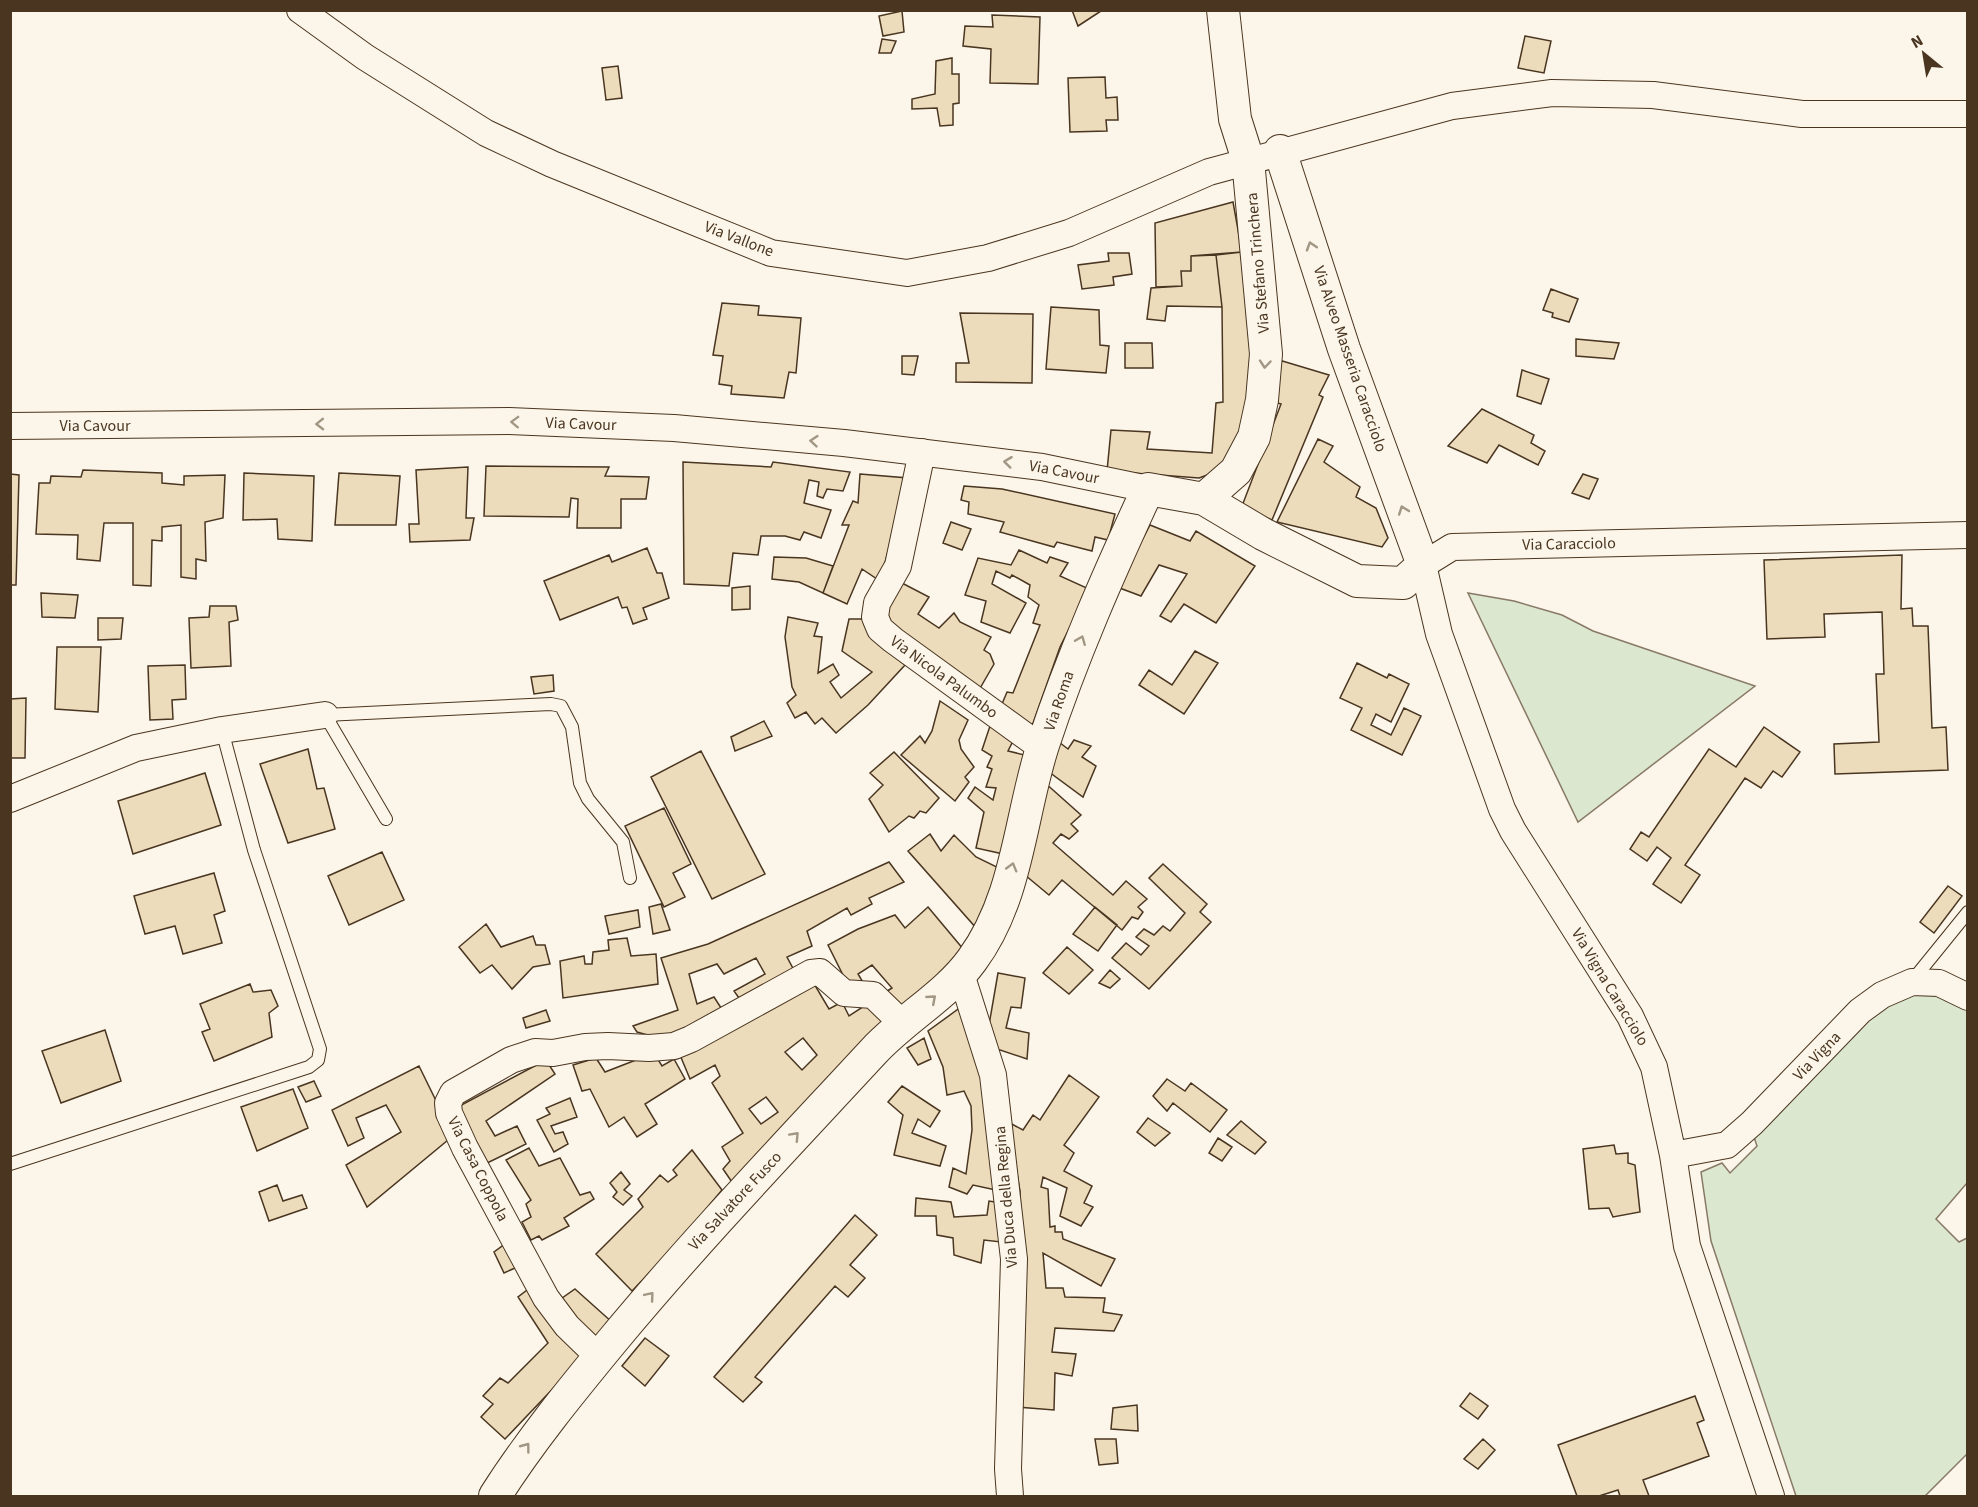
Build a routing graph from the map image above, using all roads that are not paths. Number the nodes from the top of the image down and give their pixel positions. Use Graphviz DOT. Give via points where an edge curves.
graph roads {
  1 [pos="300,10"];
  2 [pos="1222,10"];
  3 [pos="1968,114"];
  4 [pos="1280,151"];
  5 [pos="1248,160"];
  6 [pos="10,426"];
  7 [pos="922,452"];
  8 [pos="1148,489"];
  9 [pos="1204,499"];
  10 [pos="1968,535"];
  11 [pos="1423,565"];
  12 [pos="325,715"];
  13 [pos="222,730"];
  14 [pos="1042,748"];
  15 [pos="10,798"];
  16 [pos="386,819"];
  17 [pos="630,878"];
  18 [pos="1968,912"];
  19 [pos="994,923"];
  20 [pos="961,974"];
  21 [pos="1912,982"];
  22 [pos="1968,997"];
  23 [pos="903,1024"];
  24 [pos="1674,1155"];
  25 [pos="10,1164"];
  26 [pos="599,1357"];
  27 [pos="495,1497"];
  28 [pos="1010,1497"];
  29 [pos="1771,1497"];
  1 -- 5 [label="street, Via Vallone" via="365,57 486,133 771,253 838,265 907,273 988,258 1069,233 1209,172"];
  2 -- 5 [label="street, Via Stefano Trinchera" via="1235,119"];
  3 -- 4 [label="street, Via Vallone" via="1802,114 1653,95 1552,93 1452,106"];
  4 -- 5 [label="street, Via Vallone"];
  11 -- 4 [label="street, Via Alveo Masseria Caracciolo, one-way" via="1344,349"];
  5 -- 9 [label="street, Via Stefano Trinchera, one-way" via="1266,354 1262,400 1254,437 1236,471"];
  7 -- 6 [label="street, Via Cavour, one-way" via="674,428 509,421"];
  8 -- 7 [label="street, Via Cavour, one-way" via="1042,466"];
  7 -- 14 [label="street, Via Nicola Palumbo" via="898,566 877,603 875,617 880,629 893,640"];
  8 -- 9 [label="street"];
  14 -- 8 [label="street, Via Roma, one-way" via="1079,642"];
  9 -- 11 [label="street, Via Caracciolo" via="1357,581 1403,583"];
  10 -- 11 [label="street, Via Caracciolo" via="1452,547"];
  11 -- 24 [label="street, Via Vigna Caracciolo" via="1439,634 1502,809 1644,1043 1660,1090"];
  12 -- 13 [label="street"];
  12 -- 16 [label="lane"];
  12 -- 17 [label="lane" via="561,706 572,727 580,783 623,842"];
  13 -- 15 [label="street" via="136,748"];
  13 -- 25 [label="lane" via="254,850 320,1049 318,1060 309,1067"];
  19 -- 14 [label="street, Via Roma, one-way" via="1012,870"];
  18 -- 21 [label="lane"];
  19 -- 20 [label="street, Via Salvatore Fusco"];
  23 -- 20 [label="street, Via Salvatore Fusco, one-way"];
  20 -- 28 [label="street, Via Duca della Regina" via="993,1076 1014,1259"];
  21 -- 22 [label="street, Via Vigna" via="1939,983"];
  21 -- 24 [label="street, Via Vigna" via="1882,995 1860,1011 1727,1144"];
  26 -- 23 [label="street, Via Salvatore Fusco, one-way" via="671,1271 880,1044"];
  23 -- 26 [label="street, Via Casa Coppola" via="873,995 844,993 820,972 811,973 674,1046 535,1052 511,1060 453,1093 448,1102 449,1113 546,1298 567,1326"];
  24 -- 29 [label="street, Via Vigna Caracciolo" via="1687,1246"];
  27 -- 26 [label="street, Via Salvatore Fusco, one-way" via="523,1452"];
}
